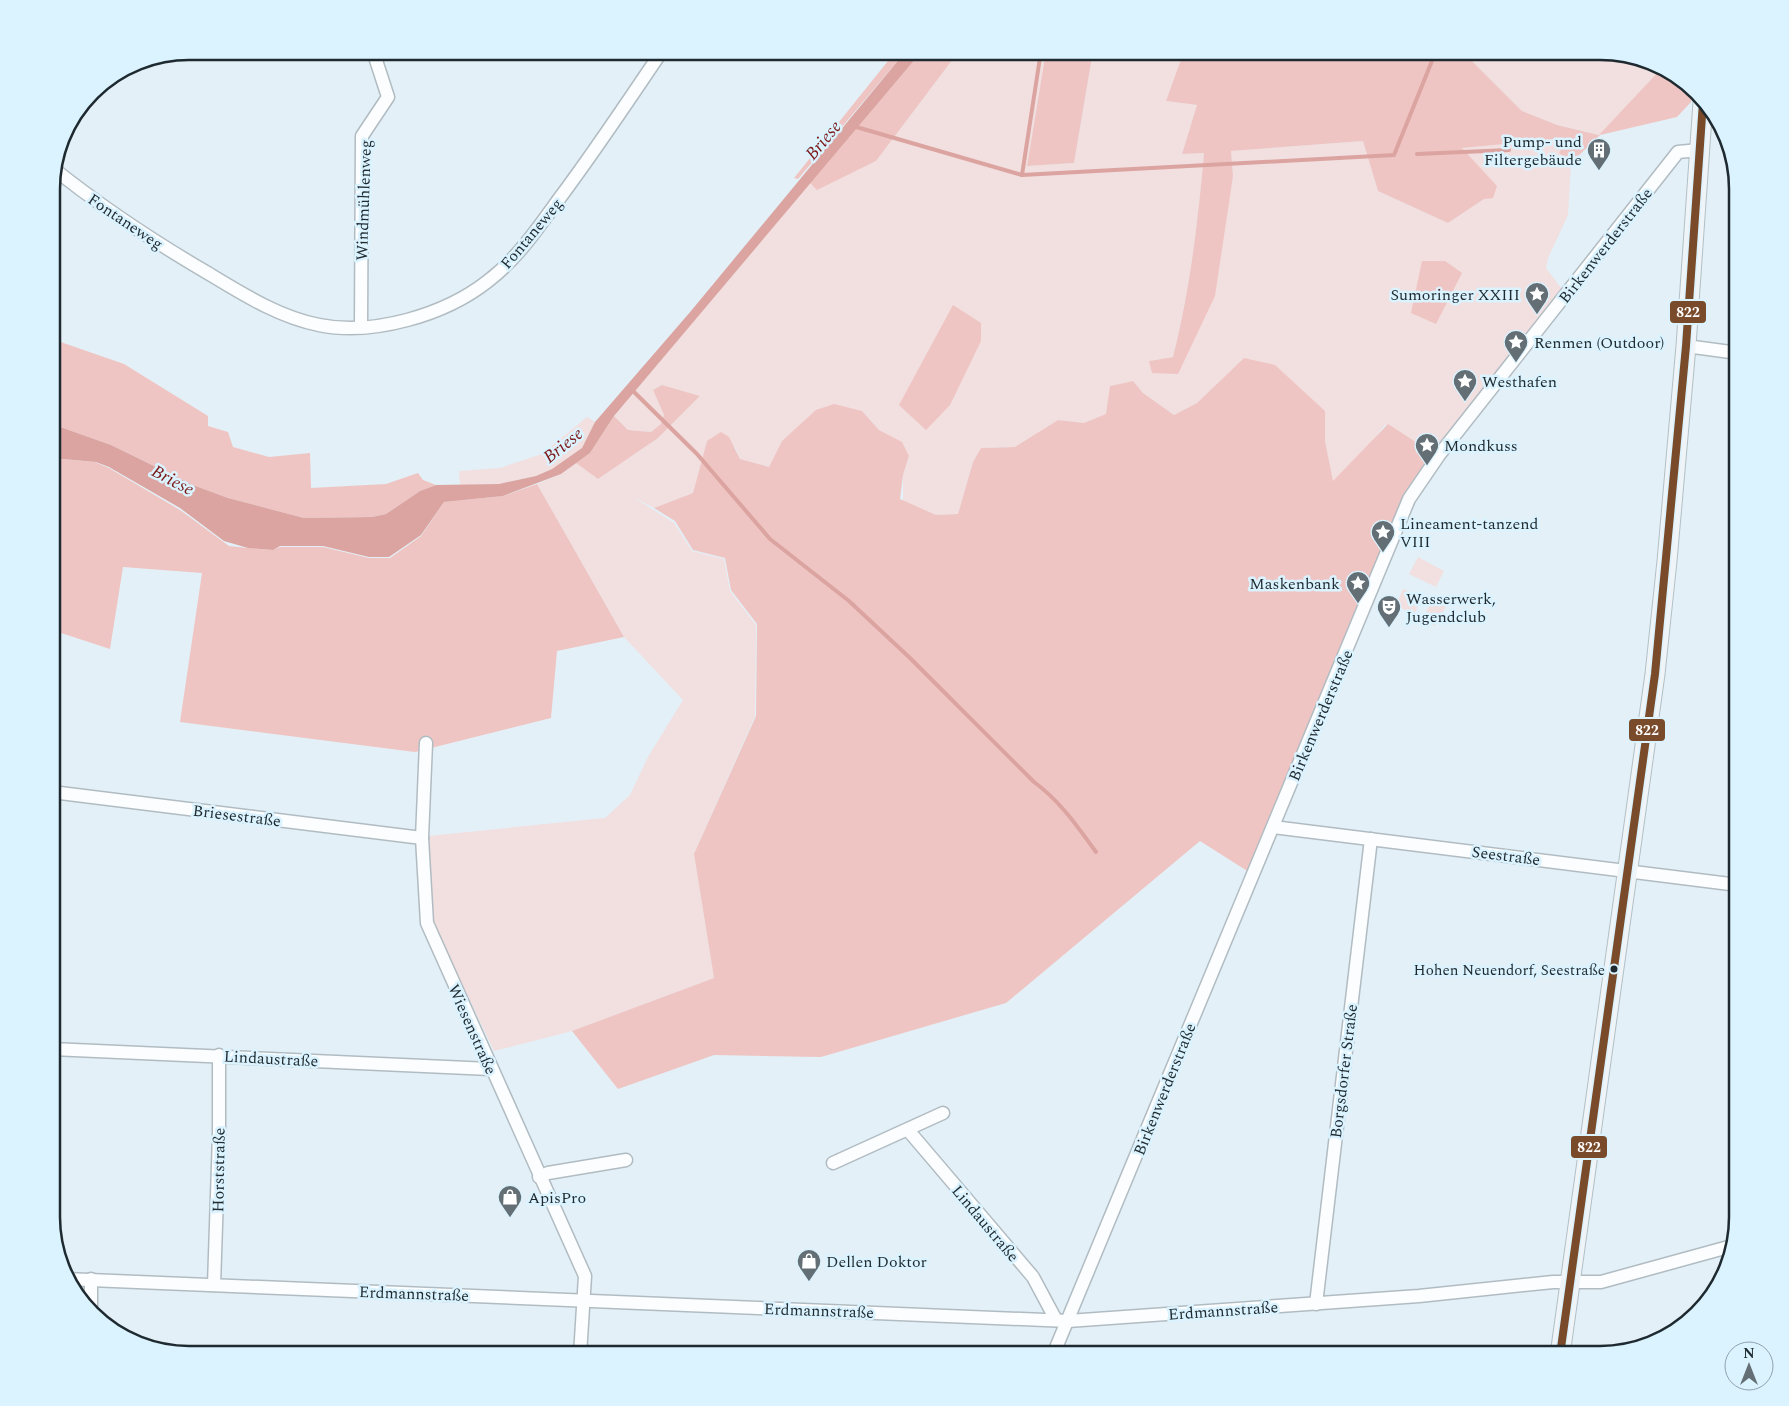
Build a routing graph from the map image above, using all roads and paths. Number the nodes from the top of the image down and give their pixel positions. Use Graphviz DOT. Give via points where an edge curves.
graph roads {
  1 [pos="376,60"];
  2 [pos="656,60"];
  3 [pos="1702,111"];
  4 [pos="1699,150"];
  5 [pos="61,175"];
  6 [pos="361,327"];
  7 [pos="1686,346"];
  8 [pos="1729,352"];
  9 [pos="426,743"];
  10 [pos="60,793"];
  11 [pos="1273,827"];
  12 [pos="422,838"];
  13 [pos="1371,839"];
  14 [pos="1627,870"];
  15 [pos="1729,884"];
  16 [pos="60,1049"];
  17 [pos="219,1055"];
  18 [pos="490,1069"];
  19 [pos="943,1112"];
  20 [pos="908,1130"];
  21 [pos="626,1160"];
  22 [pos="833,1163"];
  23 [pos="540,1177"];
  24 [pos="1726,1248"];
  25 [pos="75,1278"];
  26 [pos="91,1279"];
  27 [pos="1570,1282"];
  28 [pos="214,1285"];
  29 [pos="90,1300"];
  30 [pos="583,1300"];
  31 [pos="1316,1304"];
  32 [pos="1062,1321"];
  33 [pos="580,1346"];
  34 [pos="1055,1346"];
  35 [pos="1561,1346"];
  1 -- 6 [label="street, Windmühlenweg" via="388,97 362,136"];
  2 -- 6 [label="street, Fontaneweg" via="528,241 488,282 442,309 419,317"];
  3 -- 4 [label="main road"];
  4 -- 7 [label="main road"];
  4 -- 11 [label="street, Birkenwerderstraße" via="1678,152 1439,455 1410,499"];
  5 -- 6 [label="street, Fontaneweg" via="138,232 264,305 316,324"];
  7 -- 8 [label="street"];
  7 -- 14 [label="main road" via="1660,627"];
  9 -- 12 [label="street, Wiesenstraße"];
  10 -- 12 [label="street, Briesestraße"];
  11 -- 13 [label="street, Seestraße"];
  11 -- 32 [label="street, Birkenwerderstraße"];
  12 -- 18 [label="street, Wiesenstraße" via="427,923"];
  13 -- 14 [label="street, Seestraße"];
  13 -- 31 [label="street, Borgsdorfer Straße"];
  14 -- 15 [label="street, Seestraße"];
  14 -- 27 [label="main road"];
  16 -- 17 [label="street, Lindaustraße"];
  17 -- 18 [label="street, Lindaustraße"];
  17 -- 28 [label="street, Horststraße"];
  18 -- 23 [label="street, Wiesenstraße"];
  19 -- 20 [label="street"];
  20 -- 22 [label="street"];
  20 -- 32 [label="street, Lindaustraße" via="1033,1277"];
  21 -- 23 [label="street"];
  23 -- 30 [label="street, Wiesenstraße" via="585,1276"];
  24 -- 27 [label="street, Erdmannstraße" via="1601,1282"];
  25 -- 26 [label="street, Erdmannstraße"];
  26 -- 28 [label="street, Erdmannstraße"];
  26 -- 29 [label="street"];
  27 -- 31 [label="street, Erdmannstraße"];
  27 -- 35 [label="main road"];
  28 -- 30 [label="street, Erdmannstraße"];
  30 -- 32 [label="street, Erdmannstraße"];
  30 -- 33 [label="street, Wiesenstraße"];
  31 -- 32 [label="street, Erdmannstraße"];
  32 -- 34 [label="street, Birkenwerderstraße"];
}
